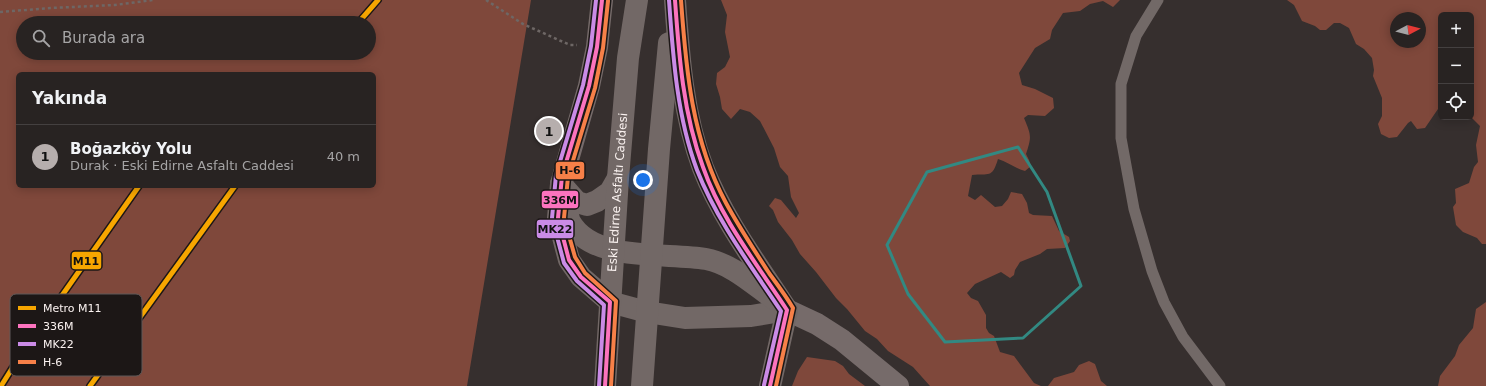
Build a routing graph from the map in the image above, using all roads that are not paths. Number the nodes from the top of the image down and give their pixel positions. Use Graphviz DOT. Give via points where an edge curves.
graph roads {
  1 [pos="602,0"];
  2 [pos="637,0"];
  3 [pos="675,0"];
  4 [pos="1158,0"];
  5 [pos="618,178"];
  6 [pos="561,184"];
  7 [pos="614,251"];
  8 [pos="651,256"];
  9 [pos="610,302"];
  10 [pos="787,310"];
  11 [pos="647,312"];
  12 [pos="605,386"];
  13 [pos="642,386"];
  14 [pos="770,386"];
  15 [pos="898,386"];
  16 [pos="1220,386"];
  1 -- 6 [label="main road" via="597,47 589,86"];
  2 -- 5 [label="highway, Eski Edirne Asfaltı Caddesi" via="628,58"];
  3 -- 8 [label="highway" via="659,149"];
  3 -- 10 [label="highway" via="684,94 703,168 723,211"];
  4 -- 16 [label="lane" via="1136,36 1121,84 1121,138 1136,216 1164,302 1184,337"];
  5 -- 6 [label="highway" via="610,192 597,202 587,205 578,202"];
  5 -- 7 [label="highway, Eski Edirne Asfaltı Caddesi"];
  6 -- 7 [label="highway" via="570,221 578,233 591,242"];
  6 -- 9 [label="highway" via="558,218 569,260 581,277"];
  7 -- 8 [label="highway"];
  7 -- 9 [label="highway, Eski Edirne Asfaltı Caddesi"];
  8 -- 10 [label="highway" via="706,259 725,265"];
  8 -- 11 [label="highway"];
  9 -- 11 [label="highway"];
  9 -- 12 [label="highway, Eski Edirne Asfaltı Caddesi"];
  10 -- 11 [label="highway" via="751,316 703,318 684,318"];
  10 -- 14 [label="highway"];
  10 -- 15 [label="main road" via="817,324 842,340"];
  11 -- 13 [label="highway"];
}
